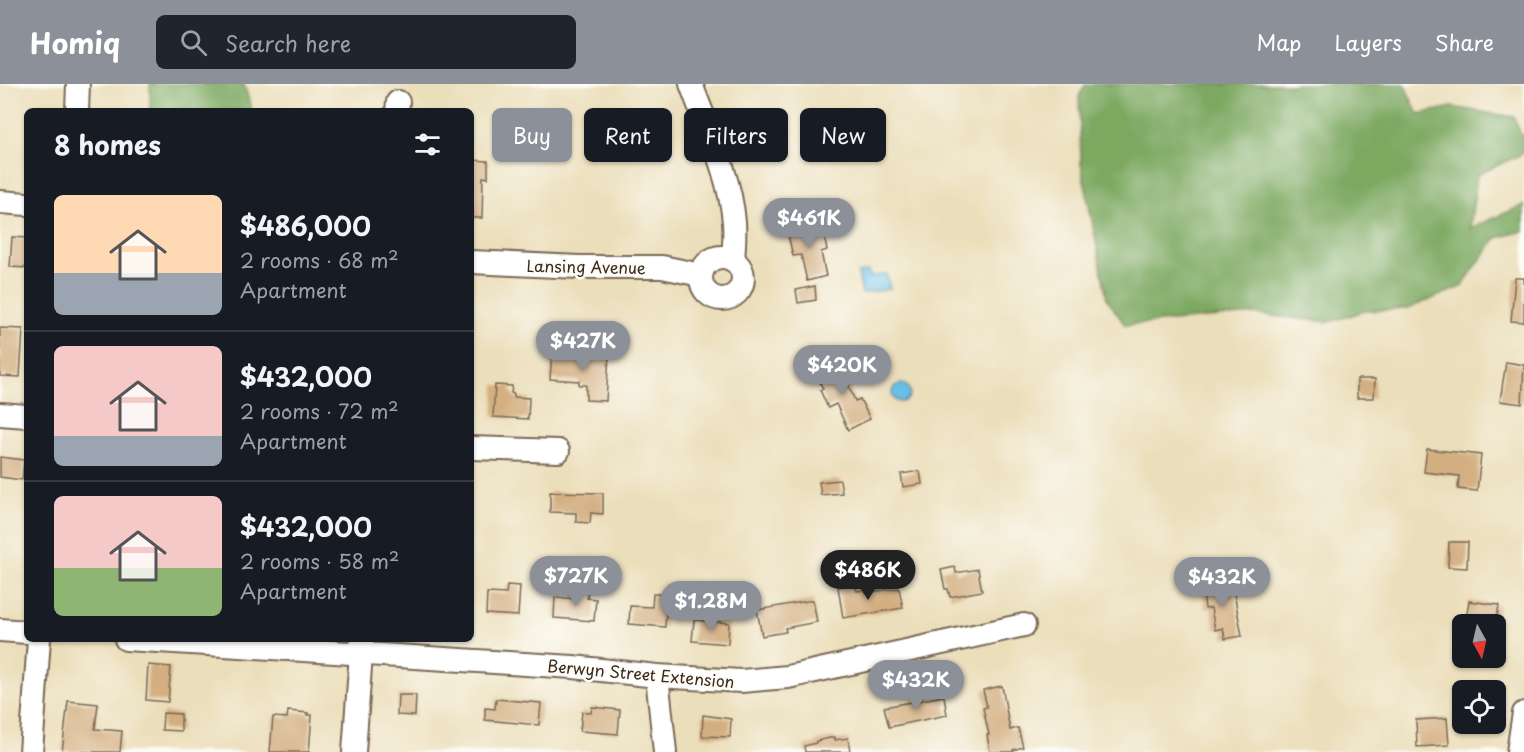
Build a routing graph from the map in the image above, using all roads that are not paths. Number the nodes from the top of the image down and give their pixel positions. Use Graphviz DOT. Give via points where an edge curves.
graph roads {
  1 [pos="78,84"];
  2 [pos="691,84"];
  3 [pos="77,108"];
  4 [pos="0,202"];
  5 [pos="24,204"];
  6 [pos="733,260"];
  7 [pos="474,262"];
  8 [pos="701,275"];
  9 [pos="0,414"];
  10 [pos="24,416"];
  11 [pos="474,448"];
  12 [pos="558,451"];
  13 [pos="1024,625"];
  14 [pos="0,630"];
  15 [pos="24,632"];
  16 [pos="39,642"];
  17 [pos="214,642"];
  18 [pos="361,647"];
  19 [pos="657,676"];
  20 [pos="1524,713"];
  21 [pos="31,752"];
  22 [pos="354,752"];
  23 [pos="665,752"];
  24 [pos="1518,752"];
  1 -- 3 [label="street"];
  2 -- 6 [label="street" via="731,201"];
  4 -- 5 [label="street"];
  6 -- 8 [label="street" via="713,259"];
  6 -- 8 [label="street" via="743,278 738,291 726,299 712,297 703,288"];
  7 -- 8 [label="street, Lansing Avenue" via="662,267"];
  9 -- 10 [label="street"];
  11 -- 12 [label="street"];
  13 -- 19 [label="street, Berwyn Street Extension" via="788,677 741,681"];
  14 -- 15 [label="street"];
  16 -- 21 [label="street"];
  17 -- 18 [label="street, Berwyn Street Extension"];
  18 -- 19 [label="street, Berwyn Street Extension"];
  18 -- 22 [label="street"];
  19 -- 23 [label="street"];
  20 -- 24 [label="street"];
}
